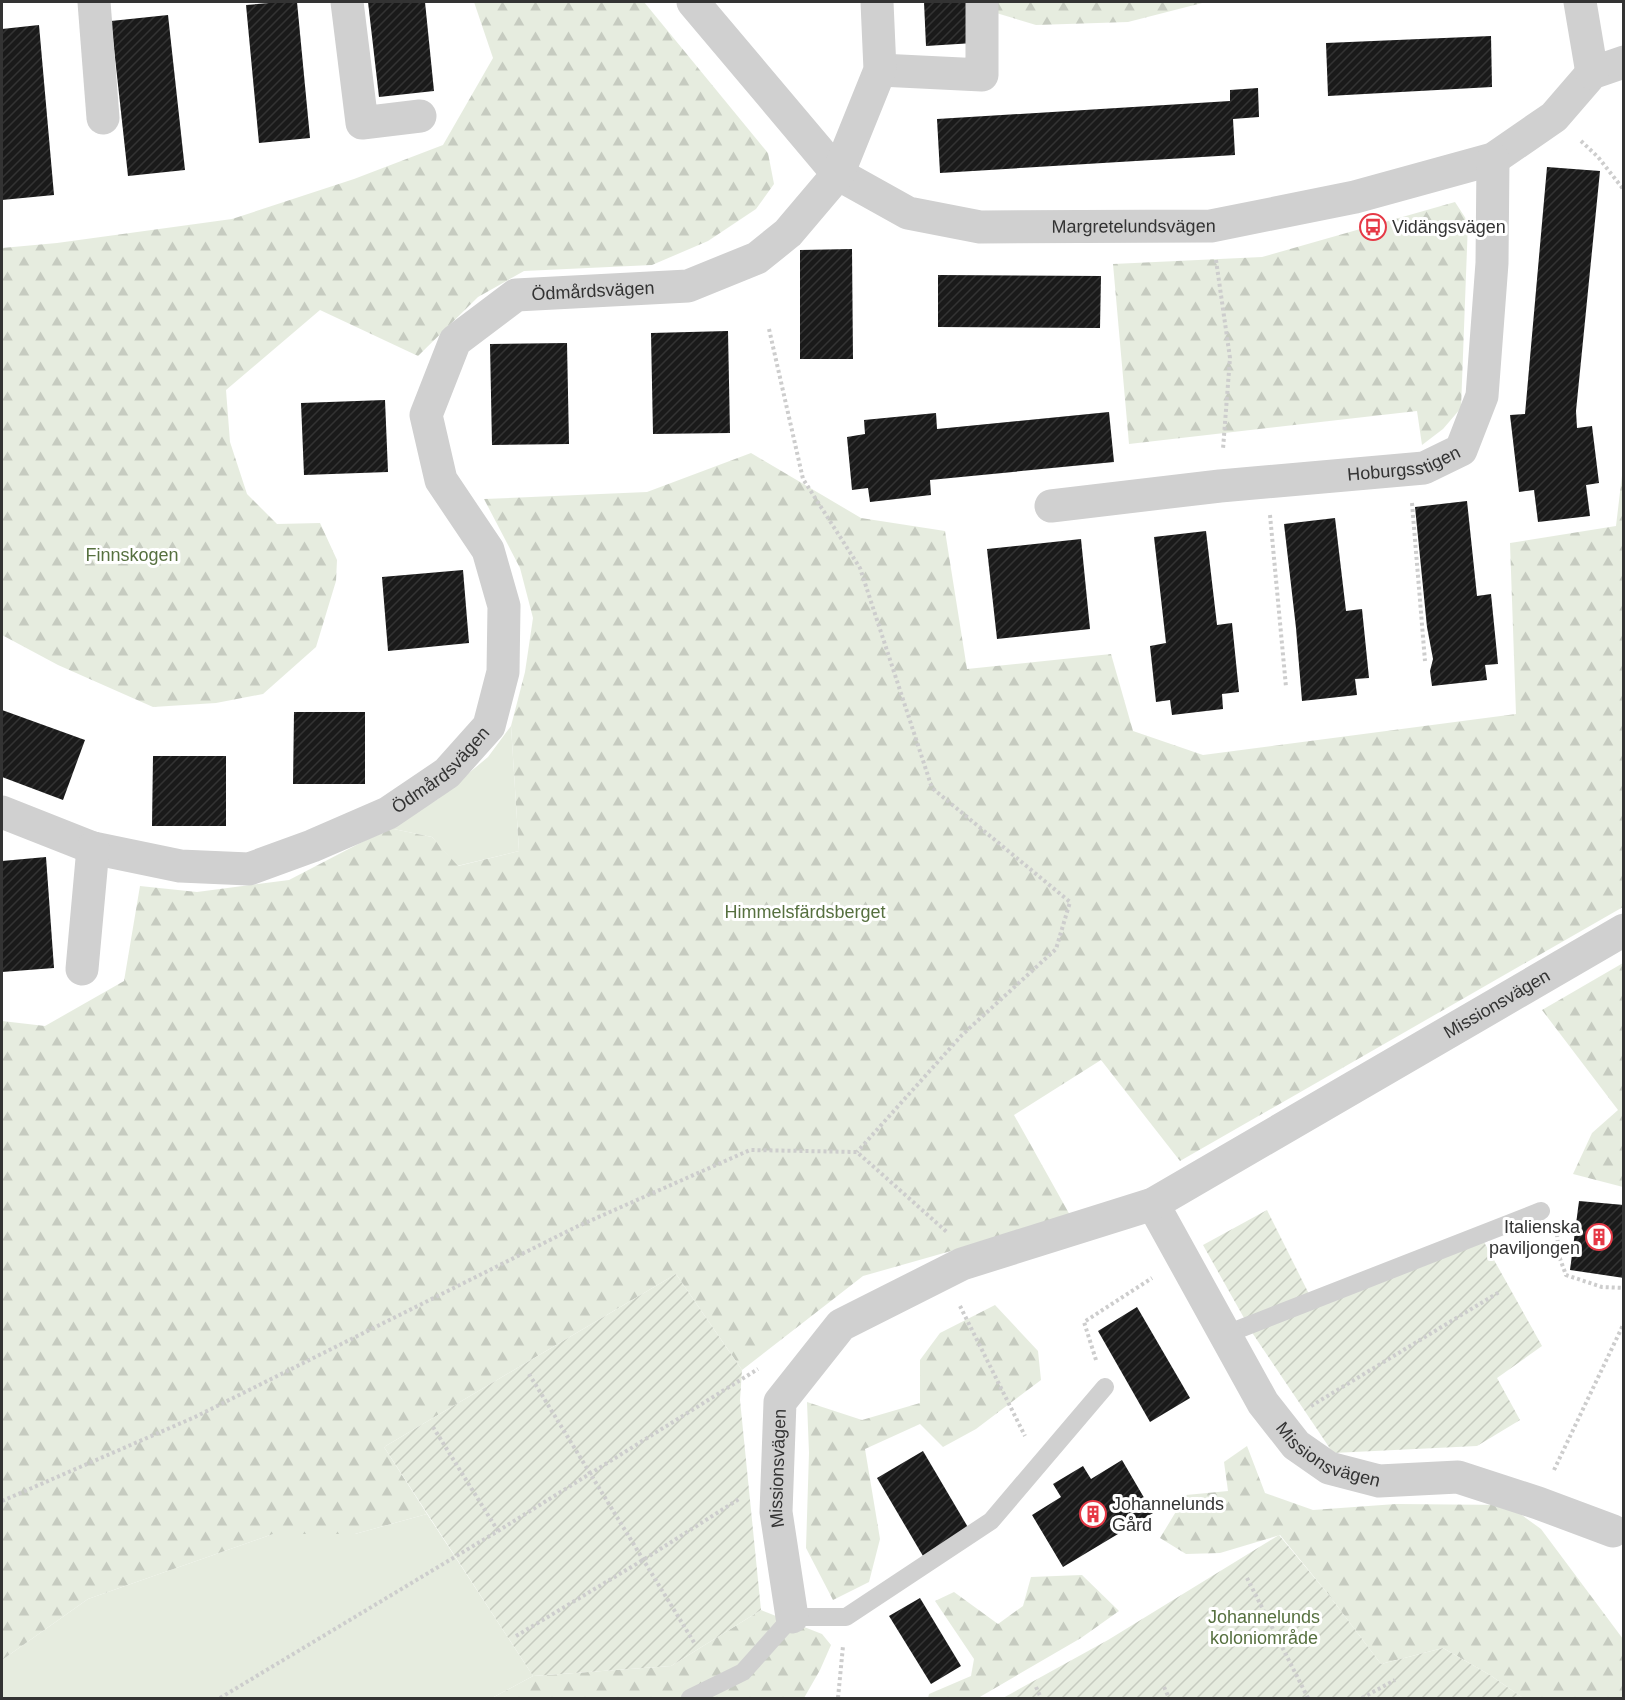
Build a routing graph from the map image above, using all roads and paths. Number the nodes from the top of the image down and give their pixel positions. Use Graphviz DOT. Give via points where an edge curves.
graph roads {
  1 [pos="94,2"];
  2 [pos="347,2"];
  3 [pos="693,2"];
  4 [pos="877,2"];
  5 [pos="982,2"];
  6 [pos="1580,2"];
  7 [pos="1623,62"];
  8 [pos="880,70"];
  9 [pos="1592,73"];
  10 [pos="420,116"];
  11 [pos="103,118"];
  12 [pos="1598,157"];
  13 [pos="1493,159"];
  14 [pos="838,174"];
  15 [pos="1623,190"];
  16 [pos="1211,226"];
  17 [pos="769,329"];
  18 [pos="1409,469"];
  19 [pos="1267,482"];
  20 [pos="1220,486"];
  21 [pos="1051,506"];
  22 [pos="1425,661"];
  23 [pos="1286,687"];
  24 [pos="2,812"];
  25 [pos="93,848"];
  26 [pos="1623,930"];
  27 [pos="82,969"];
  28 [pos="857,1152"];
  29 [pos="1153,1204"];
  30 [pos="1541,1211"];
  31 [pos="1182,1258"];
  32 [pos="953,1269"];
  33 [pos="1623,1288"];
  34 [pos="1501,1291"];
  35 [pos="1623,1323"];
  36 [pos="1224,1335"];
  37 [pos="761,1367"];
  38 [pos="529,1374"];
  39 [pos="1105,1387"];
  40 [pos="1280,1425"];
  41 [pos="433,1427"];
  42 [pos="1040,1464"];
  43 [pos="590,1473"];
  44 [pos="740,1499"];
  45 [pos="2,1501"];
  46 [pos="1538,1503"];
  47 [pos="1618,1528"];
  48 [pos="498,1531"];
  49 [pos="643,1560"];
  50 [pos="1247,1578"];
  51 [pos="792,1617"];
  52 [pos="846,1617"];
  53 [pos="516,1636"];
  54 [pos="695,1644"];
  55 [pos="1395,1680"];
  56 [pos="1036,1687"];
  57 [pos="1164,1687"];
  58 [pos="220,1698"];
  59 [pos="690,1698"];
  60 [pos="838,1698"];
  61 [pos="1041,1698"];
  62 [pos="1169,1698"];
  63 [pos="1308,1698"];
  64 [pos="1362,1698"];
  1 -- 11 [label="street"];
  2 -- 10 [label="street" via="362,123"];
  3 -- 14 [label="street, Margretelundsvägen"];
  4 -- 8 [label="street"];
  5 -- 8 [label="street" via="982,75"];
  6 -- 9 [label="street"];
  7 -- 9 [label="street, Margretelundsvägen"];
  8 -- 14 [label="street, Ödmårdsvägen"];
  9 -- 13 [label="street, Margretelundsvägen" via="1554,117"];
  12 -- 15 [label="path"];
  13 -- 16 [label="street, Margretelundsvägen" via="1355,196"];
  13 -- 18 [label="street, Hoburgsstigen" via="1492,263 1482,396 1461,450 1424,468"];
  14 -- 16 [label="street, Margretelundsvägen" via="908,213 980,226"];
  14 -- 25 [label="street, Ödmårdsvägen" via="788,233 739,267 688,286 516,295 455,341 426,415 441,480 488,550 504,606 503,672 489,726 447,773 387,813 249,869 180,866"];
  16 -- 20 [label="path" via="1230,357"];
  17 -- 28 [label="path" via="803,479 860,568 932,788 1070,902 1056,949 963,1035"];
  18 -- 19 [label="street, Hoburgsstigen"];
  18 -- 22 [label="path"];
  19 -- 20 [label="street, Hoburgsstigen"];
  19 -- 23 [label="path"];
  20 -- 21 [label="street, Hoburgsstigen"];
  24 -- 25 [label="street, Ödmårdsvägen"];
  25 -- 27 [label="street"];
  26 -- 29 [label="street, Missionsvägen"];
  28 -- 32 [label="path" via="948,1234"];
  28 -- 45 [label="path" via="750,1150 576,1227 195,1417"];
  29 -- 31 [label="street, Missionsvägen"];
  29 -- 32 [label="street, Missionsvägen"];
  30 -- 33 [label="path" via="1560,1218 1558,1247 1566,1275 1602,1287"];
  30 -- 36 [label="lane"];
  31 -- 36 [label="street, Missionsvägen"];
  31 -- 39 [label="path" via="1084,1322"];
  32 -- 42 [label="path"];
  32 -- 51 [label="street, Missionsvägen" via="841,1325 780,1402 776,1512"];
  34 -- 40 [label="path"];
  35 -- 46 [label="path"];
  36 -- 40 [label="street, Missionsvägen"];
  37 -- 43 [label="path"];
  38 -- 43 [label="path"];
  39 -- 42 [label="lane"];
  40 -- 46 [label="street, Missionsvägen" via="1296,1445 1329,1468 1379,1481 1458,1477"];
  41 -- 48 [label="path"];
  42 -- 52 [label="lane" via="992,1521"];
  43 -- 48 [label="path"];
  43 -- 49 [label="path"];
  44 -- 49 [label="path"];
  46 -- 47 [label="street, Missionsvägen"];
  48 -- 58 [label="path"];
  49 -- 53 [label="path"];
  49 -- 54 [label="path"];
  50 -- 63 [label="path"];
  51 -- 52 [label="lane"];
  51 -- 59 [label="lane" via="743,1672"];
  52 -- 60 [label="path"];
  55 -- 64 [label="path"];
  56 -- 61 [label="path"];
  57 -- 62 [label="path"];
}
